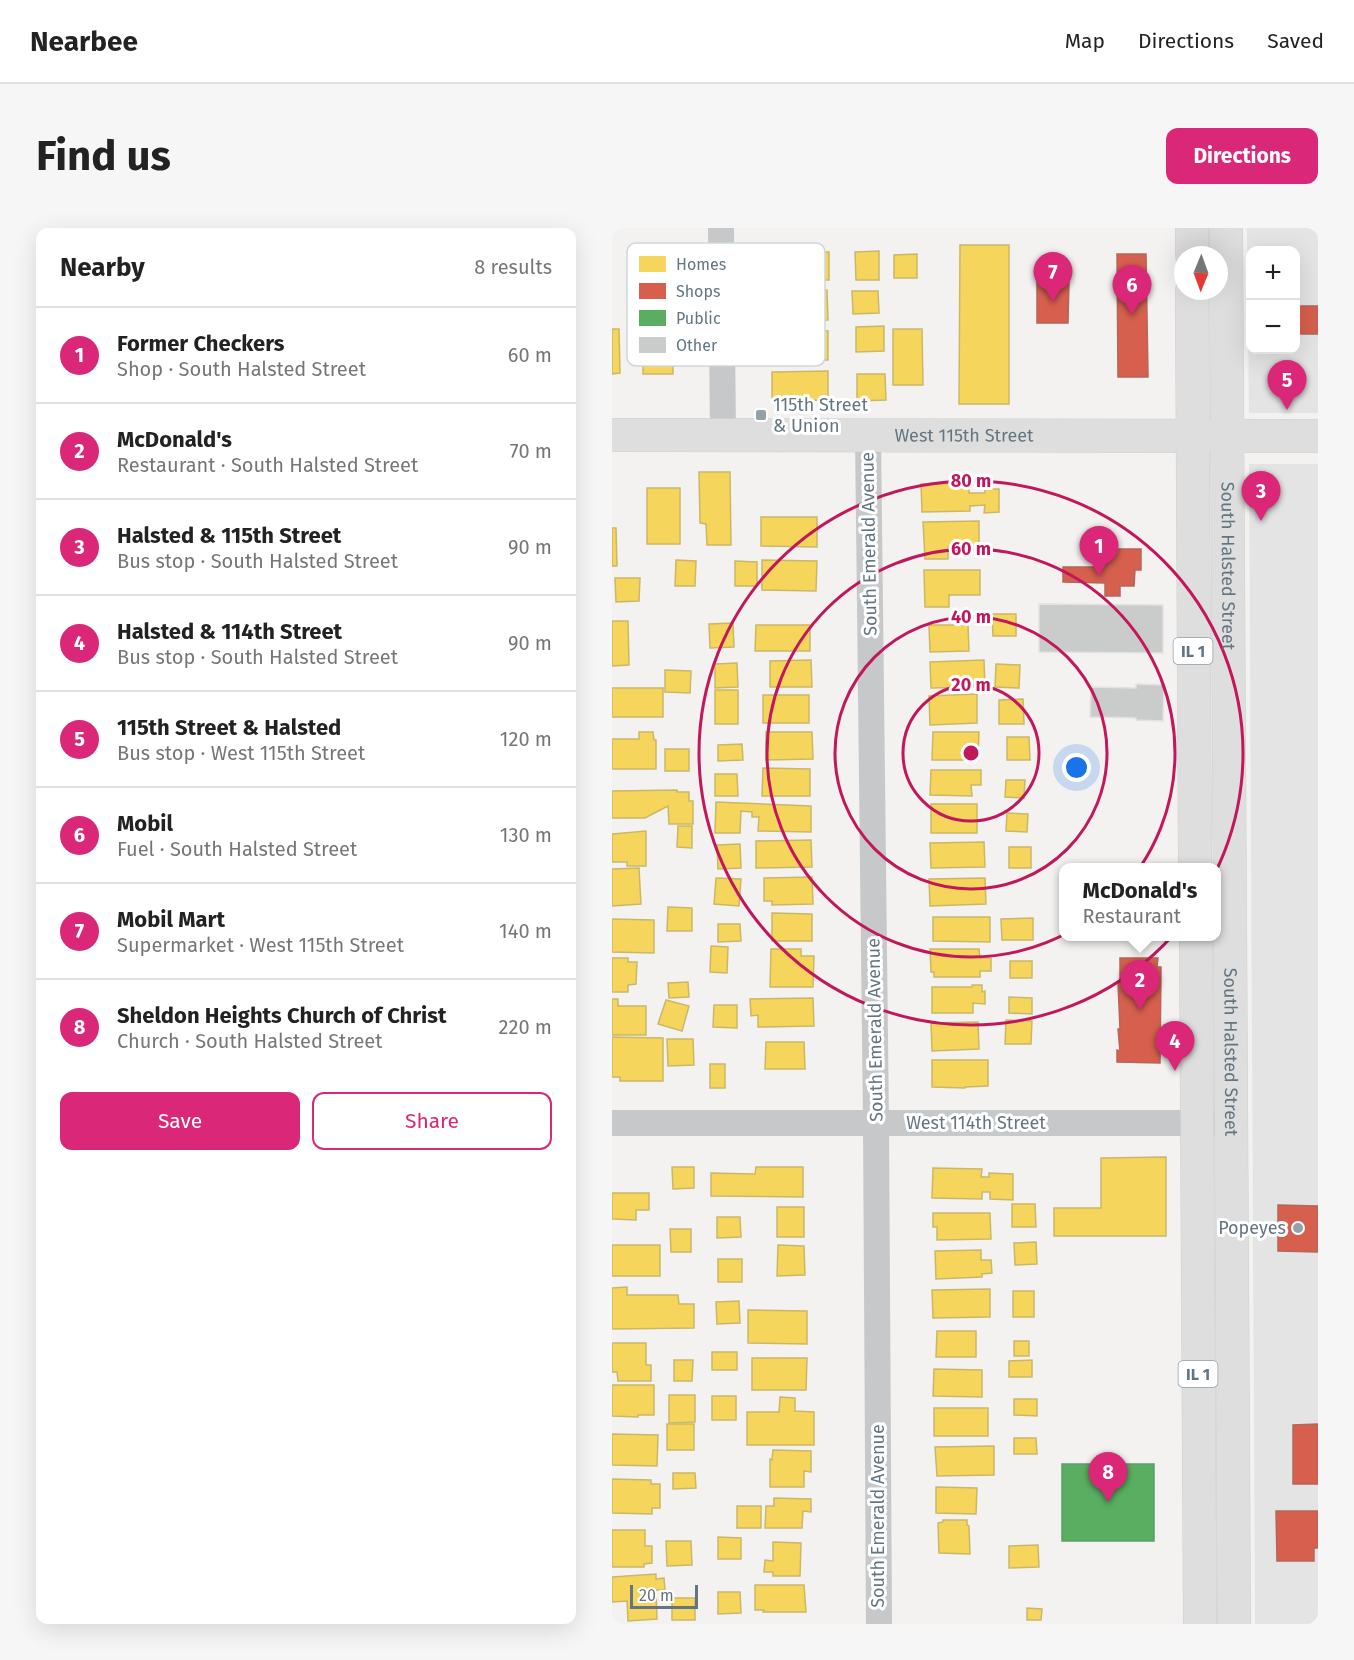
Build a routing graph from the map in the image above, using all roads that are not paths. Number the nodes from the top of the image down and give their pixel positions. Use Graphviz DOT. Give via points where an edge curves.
graph roads {
  1 [pos="721,228"];
  2 [pos="1192,228"];
  3 [pos="1226,228"];
  4 [pos="721,243"];
  5 [pos="1192,246"];
  6 [pos="1192,300"];
  7 [pos="722,366"];
  8 [pos="612,435"];
  9 [pos="868,435"];
  10 [pos="1192,435"];
  11 [pos="1228,435"];
  12 [pos="723,436"];
  13 [pos="1318,436"];
  14 [pos="1195,863"];
  15 [pos="1196,941"];
  16 [pos="612,1123"];
  17 [pos="876,1123"];
  18 [pos="1197,1123"];
  19 [pos="1232,1123"];
  20 [pos="879,1624"];
  21 [pos="1200,1624"];
  22 [pos="1234,1624"];
  1 -- 4 [label="street"];
  2 -- 5 [label="main road"];
  3 -- 11 [label="main road, South Halsted Street / IL 1"];
  6 -- 10 [label="main road, South Halsted Street / IL 1"];
  7 -- 12 [label="street"];
  8 -- 12 [label="main road, West 115th Street"];
  9 -- 10 [label="main road, West 115th Street"];
  9 -- 12 [label="main road, West 115th Street"];
  9 -- 17 [label="street, South Emerald Avenue"];
  10 -- 11 [label="main road, West 115th Street"];
  10 -- 14 [label="main road, South Halsted Street / IL 1"];
  11 -- 13 [label="main road, West 115th Street"];
  11 -- 19 [label="main road, South Halsted Street / IL 1"];
  15 -- 18 [label="main road, South Halsted Street / IL 1"];
  16 -- 17 [label="street, West 114th Street"];
  17 -- 18 [label="street, West 114th Street"];
  17 -- 20 [label="street, South Emerald Avenue"];
  18 -- 19 [label="street, West 114th Street"];
  18 -- 21 [label="main road, South Halsted Street / IL 1"];
  19 -- 22 [label="main road, South Halsted Street / IL 1"];
}
